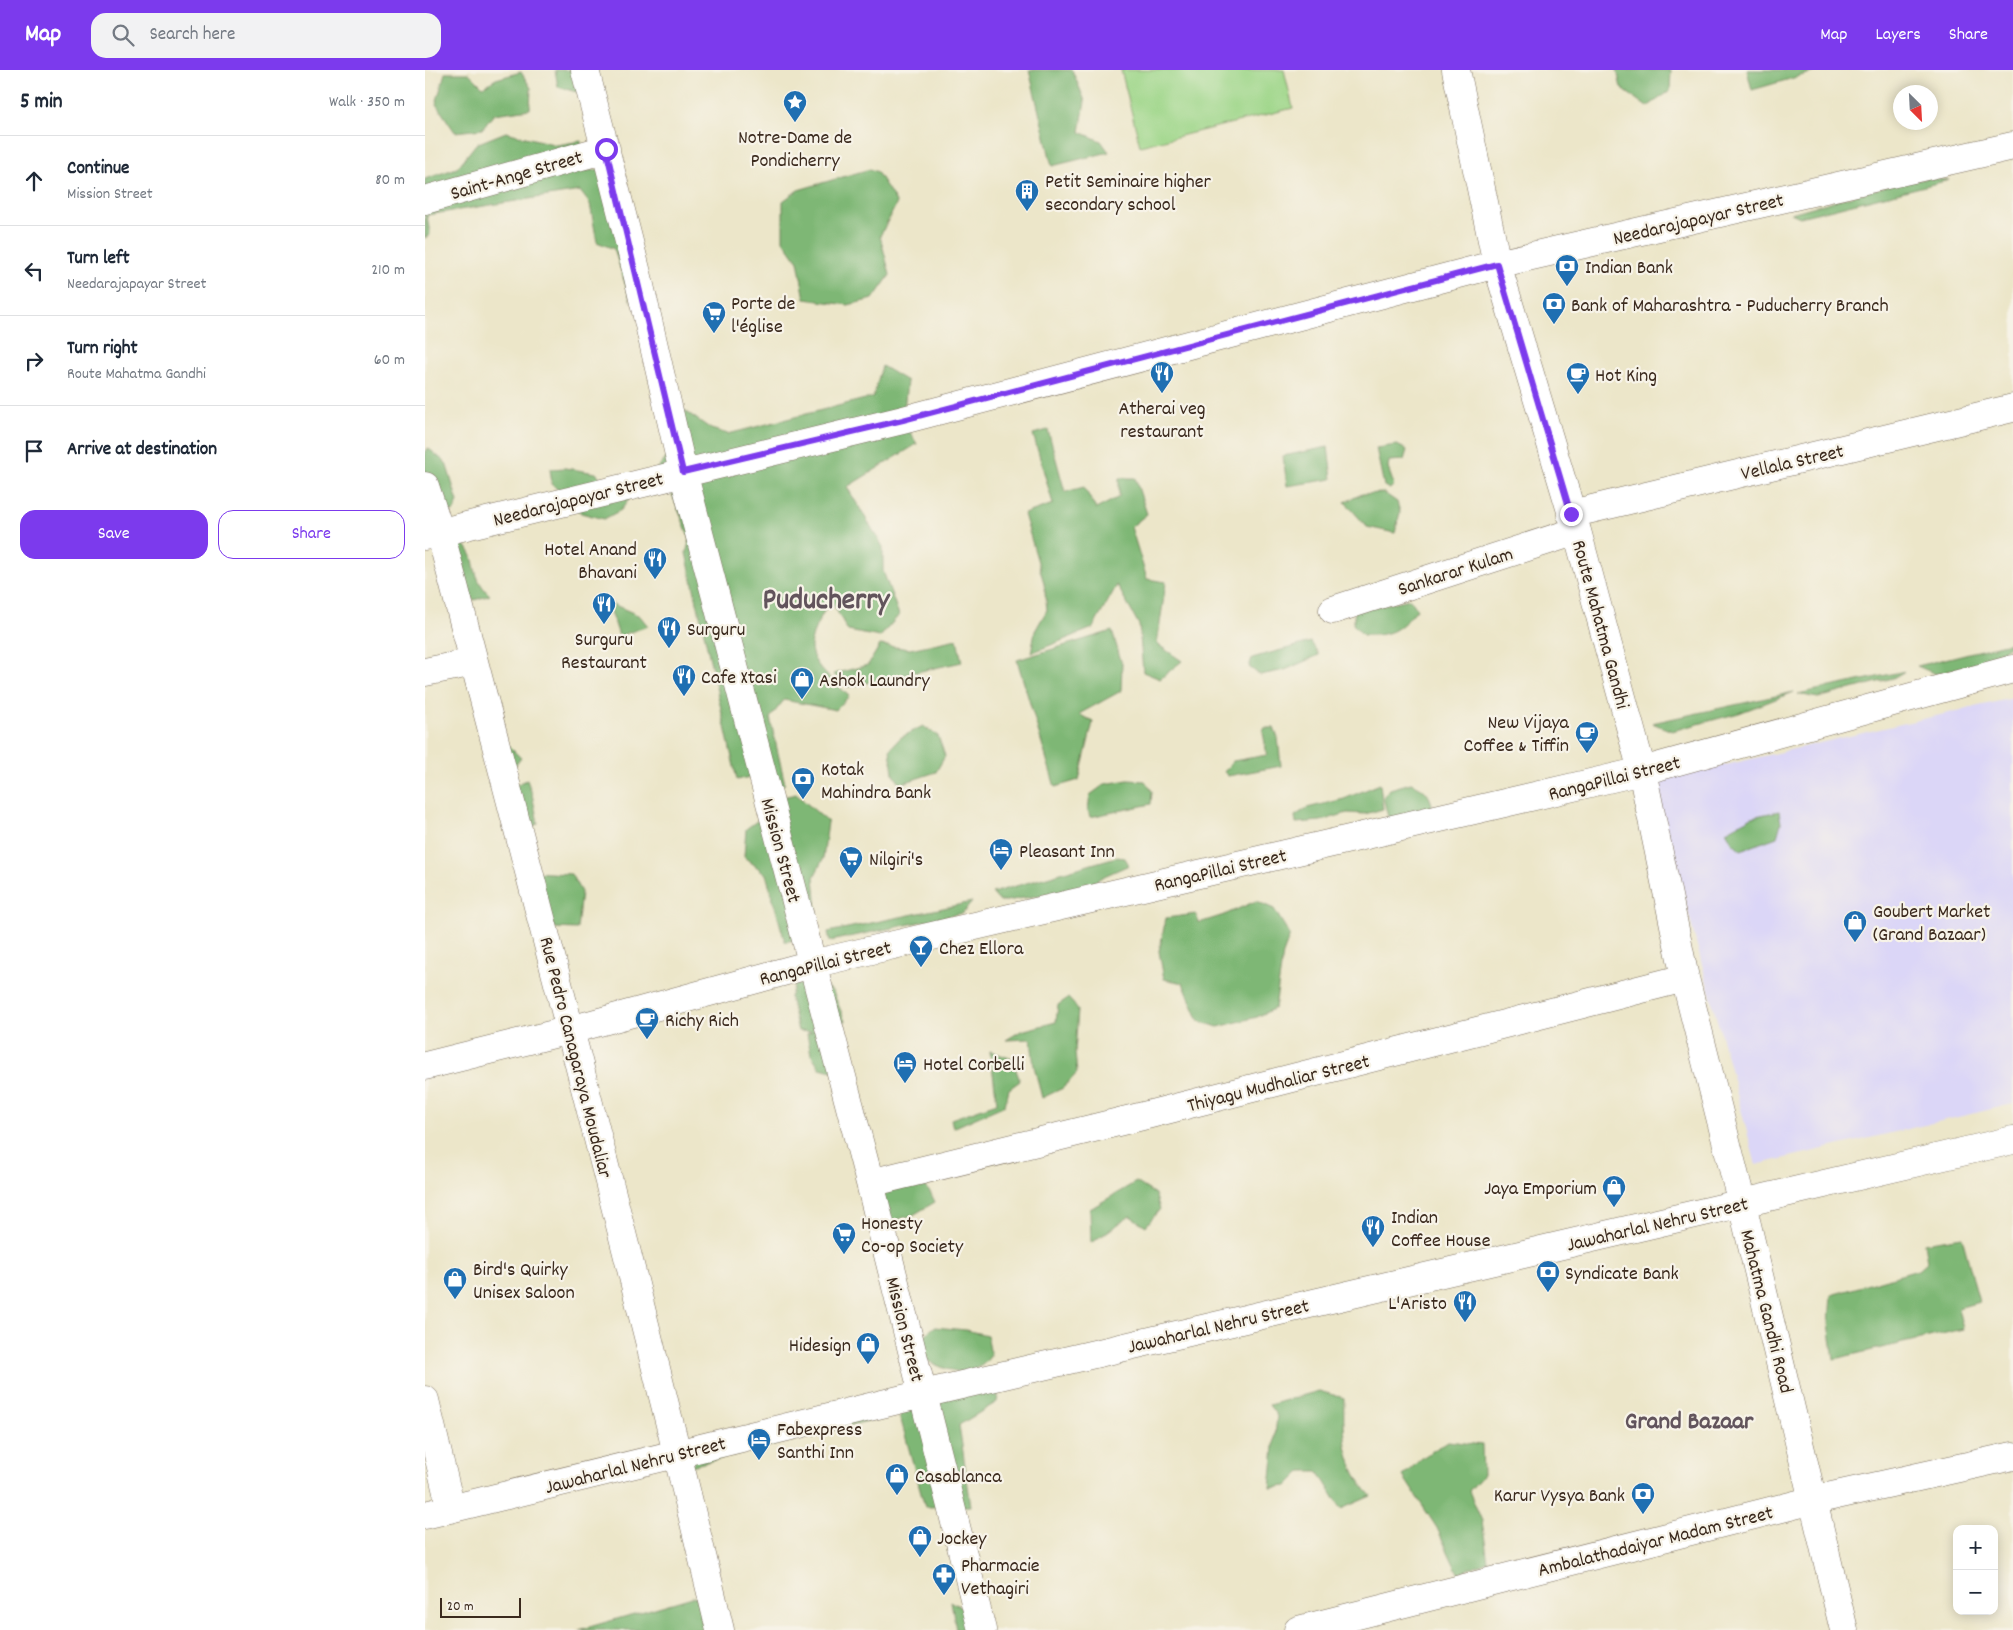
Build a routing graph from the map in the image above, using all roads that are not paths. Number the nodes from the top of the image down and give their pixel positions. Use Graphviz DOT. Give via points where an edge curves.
graph roads {
  1 [pos="585,70"];
  2 [pos="1456,70"];
  3 [pos="2013,146"];
  4 [pos="606,149"];
  5 [pos="425,200"];
  6 [pos="1497,264"];
  7 [pos="2013,408"];
  8 [pos="683,472"];
  9 [pos="425,486"];
  10 [pos="1574,522"];
  11 [pos="432,534"];
  12 [pos="1333,610"];
  13 [pos="474,662"];
  14 [pos="2013,669"];
  15 [pos="425,672"];
  16 [pos="1642,771"];
  17 [pos="812,964"];
  18 [pos="1685,978"];
  19 [pos="569,1030"];
  20 [pos="425,1066"];
  21 [pos="2013,1140"];
  22 [pos="869,1183"];
  23 [pos="1742,1204"];
  24 [pos="923,1394"];
  25 [pos="425,1400"];
  26 [pos="678,1454"];
  27 [pos="2013,1456"];
  28 [pos="1814,1500"];
  29 [pos="451,1509"];
  30 [pos="425,1515"];
  31 [pos="720,1630"];
  32 [pos="982,1630"];
  33 [pos="1299,1630"];
  34 [pos="1844,1630"];
  1 -- 4 [label="street, Mission Street"];
  2 -- 6 [label="street, Route Mahatma Gandhi"];
  3 -- 6 [label="street, Needarajapayar Street"];
  4 -- 5 [label="street, Saint-Ange Street"];
  4 -- 8 [label="street, Mission Street"];
  6 -- 8 [label="street, Needarajapayar Street" via="903,420"];
  6 -- 10 [label="street, Route Mahatma Gandhi"];
  7 -- 10 [label="street, Vellala Street"];
  8 -- 11 [label="street, Needarajapayar Street"];
  8 -- 17 [label="street, Mission Street"];
  9 -- 11 [label="street, Rue Pedro Canagaraya Moudaliar"];
  10 -- 12 [label="street, Sankarar Kulam"];
  10 -- 16 [label="street, Route Mahatma Gandhi"];
  11 -- 13 [label="street, Rue Pedro Canagaraya Moudaliar"];
  13 -- 15 [label="street"];
  13 -- 19 [label="street, Rue Pedro Canagaraya Moudaliar"];
  14 -- 16 [label="street, RangaPillai Street"];
  16 -- 17 [label="street, RangaPillai Street"];
  16 -- 18 [label="street, Route Mahatma Gandhi"];
  17 -- 19 [label="street, RangaPillai Street"];
  17 -- 22 [label="street, Mission Street"];
  18 -- 22 [label="street, Thiyagu Mudhaliar Street"];
  18 -- 23 [label="street, Mahatma Gandhi Road"];
  19 -- 20 [label="street, RangaPillai Street"];
  19 -- 26 [label="street, Rue Pedro Canagaraya Moudaliar"];
  21 -- 23 [label="street, Jawaharlal Nehru Street"];
  22 -- 24 [label="street, Mission Street"];
  23 -- 24 [label="street, Jawaharlal Nehru Street"];
  23 -- 28 [label="street, Mahatma Gandhi Road"];
  24 -- 26 [label="street, Jawaharlal Nehru Street"];
  24 -- 32 [label="street, Mission Street"];
  25 -- 29 [label="street"];
  26 -- 29 [label="street, Jawaharlal Nehru Street"];
  26 -- 31 [label="street, Rue Pedro Canagaraya Moudaliar"];
  27 -- 28 [label="street, Ambalathadaiyar Madam Street"];
  28 -- 33 [label="street, Ambalathadaiyar Madam Street"];
  28 -- 34 [label="street"];
  29 -- 30 [label="street, Jawaharlal Nehru Street"];
}
